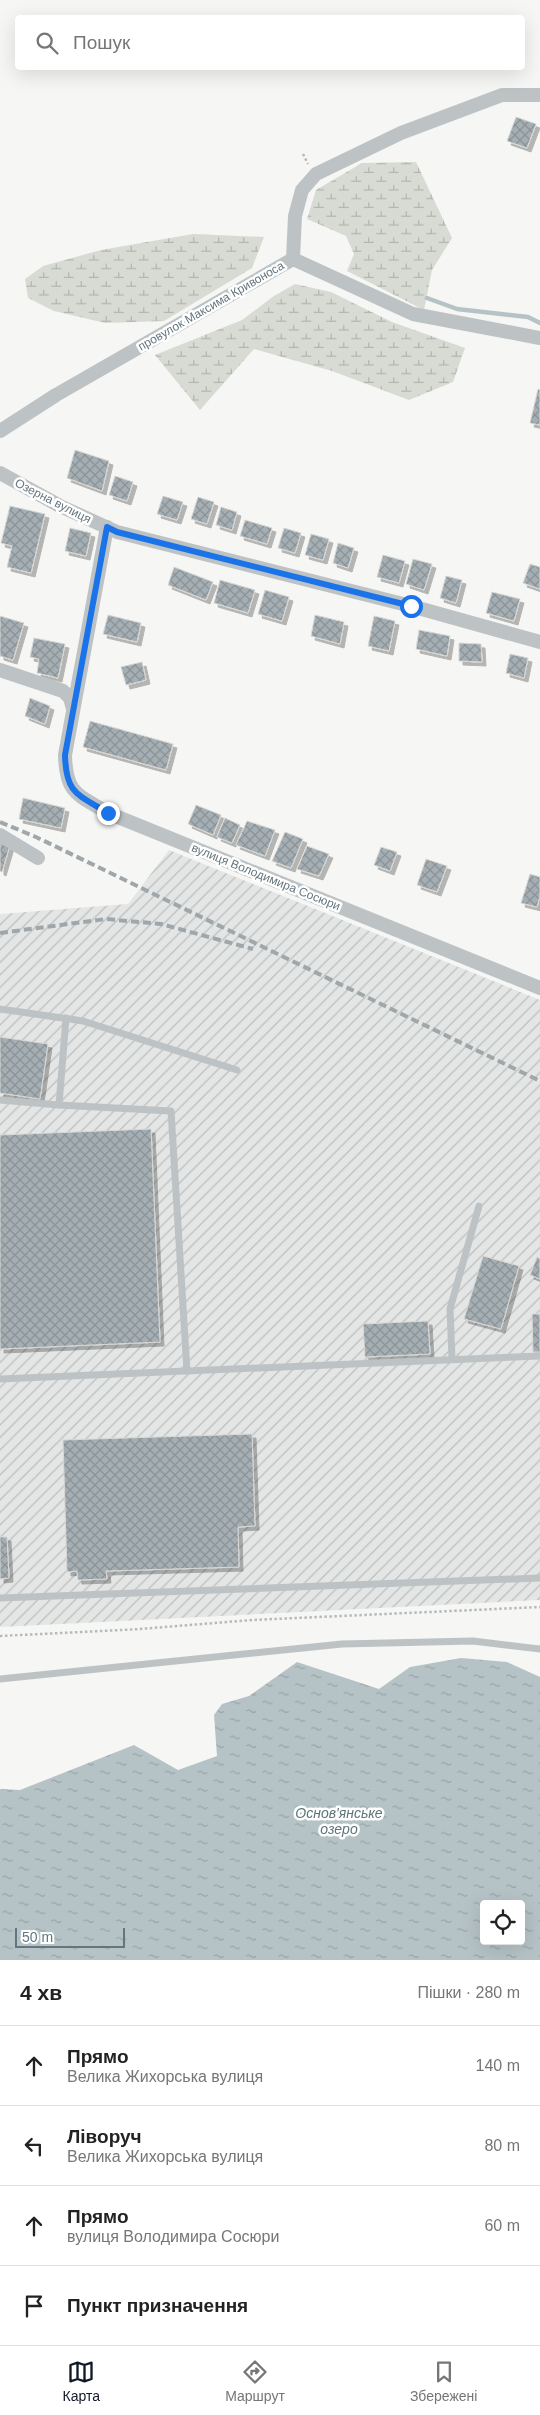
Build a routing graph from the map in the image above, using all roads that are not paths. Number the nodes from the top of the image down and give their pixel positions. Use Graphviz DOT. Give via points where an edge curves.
graph roads {
  1 [pos="540,95"];
  2 [pos="293,259"];
  3 [pos="540,338"];
  4 [pos="0,431"];
  5 [pos="0,473"];
  6 [pos="107,527"];
  7 [pos="540,642"];
  8 [pos="0,670"];
  9 [pos="73,709"];
  10 [pos="0,835"];
  11 [pos="38,858"];
  12 [pos="540,988"];
  13 [pos="0,1009"];
  14 [pos="66,1018"];
  15 [pos="237,1070"];
  16 [pos="0,1100"];
  17 [pos="59,1105"];
  18 [pos="479,1206"];
  19 [pos="540,1356"];
  20 [pos="452,1359"];
  21 [pos="187,1371"];
  22 [pos="0,1379"];
  23 [pos="540,1578"];
  24 [pos="0,1598"];
  25 [pos="540,1649"];
  26 [pos="0,1679"];
  1 -- 2 [label="street, провулок Максима Кривоноса" via="502,95 401,133 316,174 302,190 295,216"];
  2 -- 3 [label="street" via="414,314"];
  2 -- 4 [label="street, провулок Максима Кривоноса" via="56,395"];
  5 -- 6 [label="street, Озерна вулиця"];
  6 -- 7 [label="street, Озерна вулиця"];
  6 -- 9 [label="street, вулиця Володимира Сосюри"];
  8 -- 9 [label="street" via="63,691 70,698"];
  9 -- 12 [label="street, вулиця Володимира Сосюри" via="65,755 66,777 77,794 108,813"];
  10 -- 11 [label="street"];
  13 -- 14 [label="lane"];
  14 -- 15 [label="lane"];
  14 -- 17 [label="lane"];
  16 -- 17 [label="lane"];
  17 -- 21 [label="lane" via="171,1111"];
  18 -- 20 [label="lane" via="450,1309"];
  19 -- 20 [label="lane"];
  20 -- 21 [label="lane"];
  21 -- 22 [label="lane"];
  23 -- 24 [label="lane"];
  25 -- 26 [label="lane" via="472,1641 342,1644"];
}
